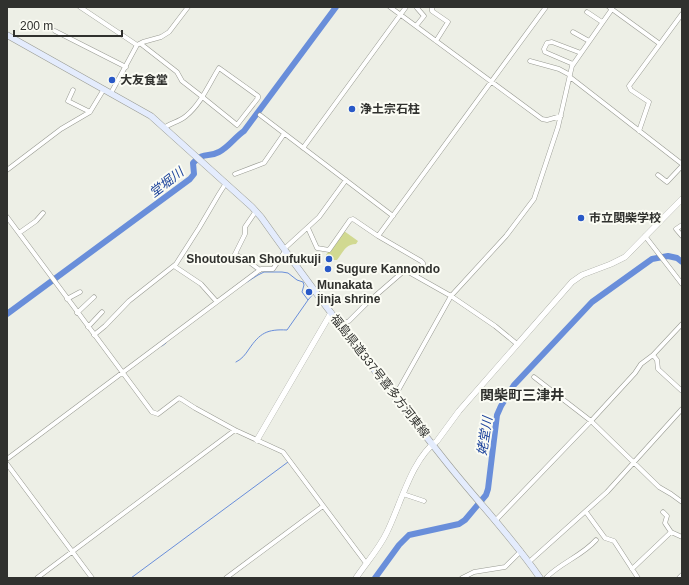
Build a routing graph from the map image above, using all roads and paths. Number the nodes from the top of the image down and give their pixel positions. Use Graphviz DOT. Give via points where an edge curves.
graph roads {
  1 [pos="80,7"];
  2 [pos="188,7"];
  3 [pos="390,7"];
  4 [pos="406,7"];
  5 [pos="432,7"];
  6 [pos="546,7"];
  7 [pos="417,8"];
  8 [pos="610,8"];
  9 [pos="587,12"];
  10 [pos="400,14"];
  11 [pos="682,14"];
  12 [pos="602,22"];
  13 [pos="416,26"];
  14 [pos="55,31"];
  15 [pos="573,32"];
  16 [pos="7,35"];
  17 [pos="436,41"];
  18 [pos="589,41"];
  19 [pos="139,44"];
  20 [pos="660,44"];
  21 [pos="580,54"];
  22 [pos="530,60"];
  23 [pos="573,64"];
  24 [pos="126,67"];
  25 [pos="570,76"];
  26 [pos="491,82"];
  27 [pos="104,89"];
  28 [pos="73,90"];
  29 [pos="111,93"];
  30 [pos="202,97"];
  31 [pos="90,112"];
  32 [pos="260,115"];
  33 [pos="561,116"];
  34 [pos="164,128"];
  35 [pos="639,131"];
  36 [pos="284,134"];
  37 [pos="303,148"];
  38 [pos="682,165"];
  39 [pos="7,170"];
  40 [pos="235,174"];
  41 [pos="658,176"];
  42 [pos="346,180"];
  43 [pos="226,184"];
  44 [pos="682,199"];
  45 [pos="256,211"];
  46 [pos="43,213"];
  47 [pos="393,216"];
  48 [pos="7,217"];
  49 [pos="682,226"];
  50 [pos="308,228"];
  51 [pos="19,233"];
  52 [pos="378,236"];
  53 [pos="645,236"];
  54 [pos="682,236"];
  55 [pos="285,250"];
  56 [pos="174,266"];
  57 [pos="260,270"];
  58 [pos="416,276"];
  59 [pos="682,284"];
  60 [pos="80,292"];
  61 [pos="451,296"];
  62 [pos="94,297"];
  63 [pos="67,299"];
  64 [pos="217,302"];
  65 [pos="102,312"];
  66 [pos="77,313"];
  67 [pos="331,313"];
  68 [pos="682,324"];
  69 [pos="340,325"];
  70 [pos="88,327"];
  71 [pos="94,335"];
  72 [pos="517,344"];
  73 [pos="653,355"];
  74 [pos="123,373"];
  75 [pos="534,377"];
  76 [pos="682,391"];
  77 [pos="395,396"];
  78 [pos="682,410"];
  79 [pos="591,421"];
  80 [pos="235,430"];
  81 [pos="257,440"];
  82 [pos="432,444"];
  83 [pos="7,459"];
  84 [pos="633,462"];
  85 [pos="7,464"];
  86 [pos="403,494"];
  87 [pos="681,500"];
  88 [pos="424,501"];
  89 [pos="323,506"];
  90 [pos="586,512"];
  91 [pos="663,512"];
  92 [pos="495,521"];
  93 [pos="671,532"];
  94 [pos="682,537"];
  95 [pos="596,540"];
  96 [pos="521,551"];
  97 [pos="72,552"];
  98 [pos="529,562"];
  99 [pos="366,563"];
  100 [pos="632,569"];
  101 [pos="682,575"];
  102 [pos="37,578"];
  103 [pos="92,578"];
  104 [pos="226,578"];
  105 [pos="356,578"];
  106 [pos="462,578"];
  107 [pos="540,578"];
  108 [pos="546,578"];
  109 [pos="638,578"];
  110 [pos="679,578"];
  1 -- 19 [label="street"];
  2 -- 19 [label="street" via="169,32"];
  3 -- 10 [label="street"];
  4 -- 10 [label="street"];
  5 -- 17 [label="street" via="432,11 448,22"];
  6 -- 26 [label="street"];
  7 -- 13 [label="street" via="424,16"];
  8 -- 12 [label="street"];
  8 -- 20 [label="street"];
  9 -- 12 [label="street"];
  10 -- 13 [label="street"];
  10 -- 37 [label="street"];
  11 -- 20 [label="street"];
  12 -- 18 [label="street"];
  13 -- 17 [label="street"];
  14 -- 24 [label="street"];
  15 -- 18 [label="street"];
  16 -- 27 [label="main road, 福島県道337号喜多方河東線"];
  17 -- 26 [label="street"];
  18 -- 21 [label="street"];
  19 -- 24 [label="street"];
  19 -- 30 [label="street" via="177,72 182,81"];
  20 -- 35 [label="street" via="629,86 649,102"];
  21 -- 23 [label="street"];
  21 -- 23 [label="street" via="552,42 547,43 545,52"];
  22 -- 25 [label="street" via="559,69"];
  23 -- 25 [label="street"];
  24 -- 29 [label="street"];
  25 -- 33 [label="street"];
  25 -- 35 [label="street"];
  26 -- 33 [label="street" via="542,119"];
  26 -- 47 [label="street"];
  27 -- 29 [label="main road, 福島県道337号喜多方河東線"];
  27 -- 31 [label="street"];
  28 -- 31 [label="street" via="68,101"];
  29 -- 34 [label="main road, 福島県道337号喜多方河東線" via="151,116"];
  30 -- 30 [label="street" via="220,68 258,95 237,125"];
  30 -- 34 [label="street" via="189,114"];
  31 -- 39 [label="street" via="61,129"];
  32 -- 36 [label="street"];
  33 -- 61 [label="street" via="534,199 506,236"];
  34 -- 43 [label="main road, 福島県道337号喜多方河東線"];
  35 -- 38 [label="street"];
  36 -- 37 [label="street"];
  36 -- 40 [label="street" via="264,163"];
  37 -- 42 [label="street"];
  38 -- 41 [label="street" via="667,182"];
  42 -- 47 [label="street"];
  42 -- 50 [label="street" via="320,217"];
  43 -- 45 [label="main road, 福島県道337号喜多方河東線"];
  43 -- 56 [label="street"];
  44 -- 53 [label="street"];
  45 -- 55 [label="main road, 福島県道337号喜多方河東線"];
  45 -- 57 [label="street" via="245,227 245,234 235,254"];
  46 -- 51 [label="street"];
  47 -- 52 [label="street"];
  48 -- 51 [label="street"];
  49 -- 54 [label="street" via="676,229"];
  50 -- 52 [label="street" via="319,250 330,250 351,219"];
  50 -- 55 [label="street"];
  51 -- 63 [label="street"];
  52 -- 58 [label="street" via="422,262 423,267"];
  53 -- 59 [label="street"];
  53 -- 72 [label="street" via="622,259 576,279"];
  55 -- 57 [label="street" via="273,269"];
  55 -- 67 [label="main road, 福島県道337号喜多方河東線"];
  56 -- 64 [label="street" via="201,284"];
  56 -- 71 [label="street" via="133,297"];
  57 -- 64 [label="street"];
  58 -- 61 [label="street"];
  58 -- 69 [label="street" via="403,271 349,321"];
  60 -- 63 [label="street"];
  61 -- 72 [label="street"];
  61 -- 77 [label="street"];
  62 -- 66 [label="street"];
  63 -- 66 [label="street"];
  64 -- 74 [label="street"];
  65 -- 70 [label="street"];
  66 -- 70 [label="street"];
  67 -- 69 [label="main road, 福島県道337号喜多方河東線"];
  67 -- 81 [label="street"];
  68 -- 73 [label="street"];
  69 -- 77 [label="main road, 福島県道337号喜多方河東線"];
  70 -- 71 [label="street"];
  71 -- 74 [label="street"];
  72 -- 82 [label="street"];
  73 -- 76 [label="street" via="657,360 658,369"];
  73 -- 79 [label="street" via="641,364"];
  74 -- 80 [label="street" via="155,414 179,398"];
  74 -- 83 [label="street"];
  75 -- 79 [label="street"];
  77 -- 82 [label="main road, 福島県道337号喜多方河東線"];
  78 -- 84 [label="street"];
  79 -- 84 [label="street"];
  79 -- 92 [label="street"];
  80 -- 81 [label="street"];
  80 -- 97 [label="street"];
  81 -- 89 [label="street" via="283,452"];
  82 -- 86 [label="street" via="415,468"];
  82 -- 92 [label="main road, 福島県道337号喜多方河東線"];
  84 -- 87 [label="street" via="658,487"];
  84 -- 90 [label="street"];
  85 -- 97 [label="street"];
  86 -- 88 [label="street"];
  86 -- 99 [label="street" via="387,532"];
  89 -- 99 [label="street"];
  89 -- 104 [label="street"];
  90 -- 98 [label="street"];
  90 -- 100 [label="street" via="605,538 614,541"];
  91 -- 93 [label="street" via="667,516 664,523"];
  92 -- 96 [label="main road, 福島県道337号喜多方河東線"];
  93 -- 94 [label="street"];
  93 -- 100 [label="street"];
  95 -- 108 [label="street"];
  96 -- 98 [label="main road, 福島県道337号喜多方河東線"];
  96 -- 106 [label="street" via="505,567 474,572"];
  97 -- 102 [label="street"];
  97 -- 103 [label="street"];
  98 -- 107 [label="main road, 福島県道337号喜多方河東線"];
  99 -- 105 [label="street"];
  100 -- 109 [label="street"];
  101 -- 110 [label="street"];
}
